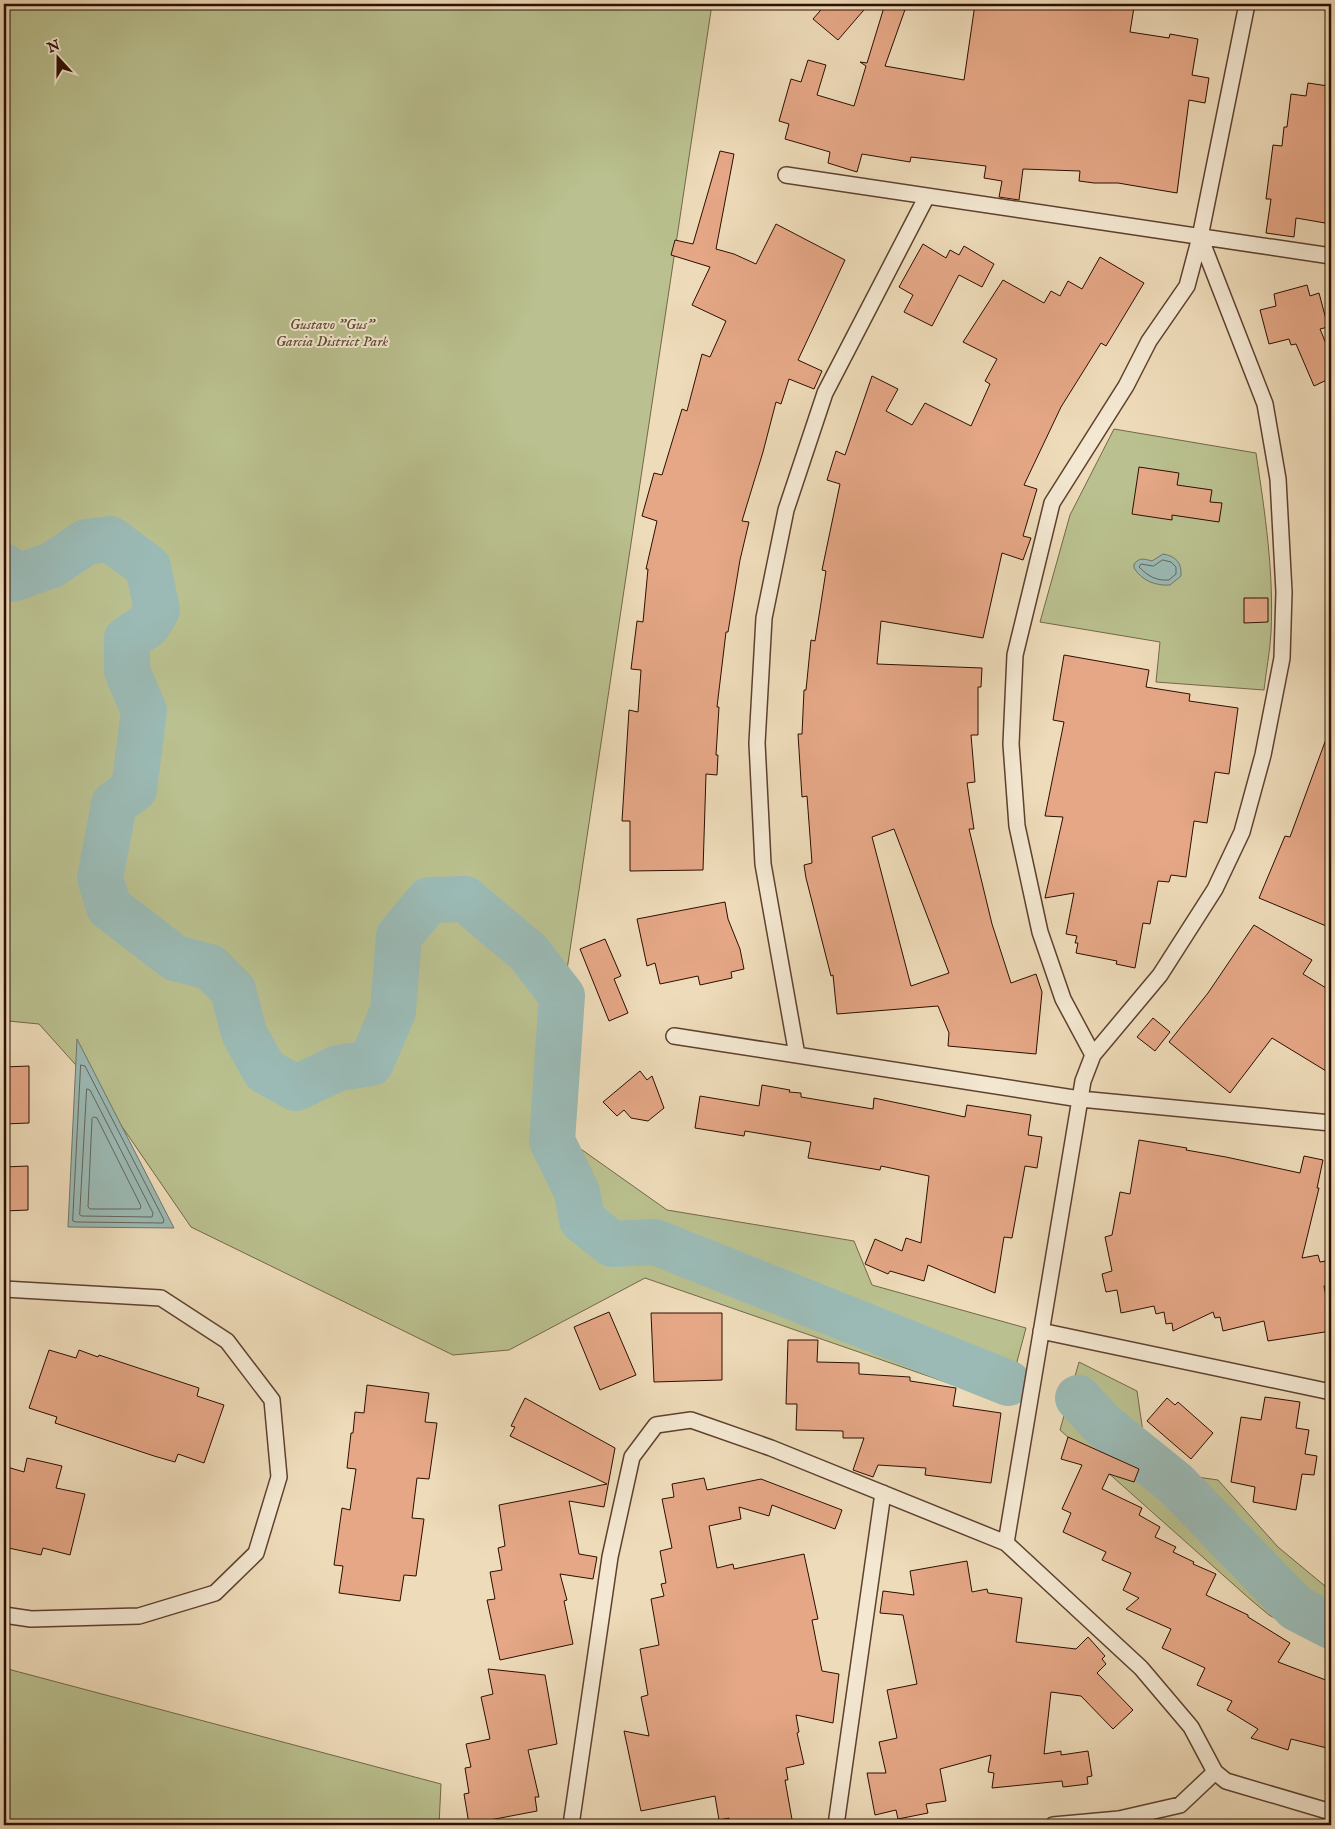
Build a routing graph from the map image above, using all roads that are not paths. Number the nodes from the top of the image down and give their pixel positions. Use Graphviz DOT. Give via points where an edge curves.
graph roads {
  1 [pos="1246,4"];
  2 [pos="786,175"];
  3 [pos="927,196"];
  4 [pos="1200,237"];
  5 [pos="1331,256"];
  6 [pos="674,1036"];
  7 [pos="797,1055"];
  8 [pos="1093,1055"];
  9 [pos="1080,1099"];
  10 [pos="1331,1123"];
  11 [pos="4,1289"];
  12 [pos="1041,1331"];
  13 [pos="1331,1392"];
  14 [pos="883,1493"];
  15 [pos="1006,1544"];
  16 [pos="4,1615"];
  17 [pos="1215,1772"];
  18 [pos="1331,1812"];
  19 [pos="572,1825"];
  20 [pos="836,1825"];
  21 [pos="1053,1825"];
  1 -- 4 [label="lane"];
  2 -- 3 [label="lane"];
  3 -- 4 [label="lane"];
  3 -- 7 [label="lane" via="825,393 786,510 764,618 757,743 763,864"];
  4 -- 5 [label="lane"];
  4 -- 8 [label="lane" via="1187,286 1149,341 1126,386 1052,503 1015,655 1011,744 1016,826 1040,932 1063,999"];
  4 -- 8 [label="lane" via="1265,404 1278,479 1284,592 1282,658 1263,755 1242,832 1215,888 1160,975"];
  6 -- 7 [label="lane"];
  7 -- 9 [label="lane"];
  8 -- 9 [label="lane"];
  9 -- 10 [label="lane"];
  9 -- 12 [label="lane"];
  11 -- 16 [label="lane" via="161,1298 227,1341 272,1400 278,1477 256,1553 215,1593 139,1616 31,1619"];
  12 -- 13 [label="lane"];
  12 -- 15 [label="lane"];
  14 -- 15 [label="lane"];
  14 -- 19 [label="lane" via="692,1420 656,1425 632,1457 610,1556"];
  14 -- 20 [label="lane"];
  15 -- 17 [label="lane" via="1141,1668 1191,1727"];
  17 -- 18 [label="lane" via="1226,1782"];
  17 -- 21 [label="lane" via="1180,1806 1119,1819"];
}
